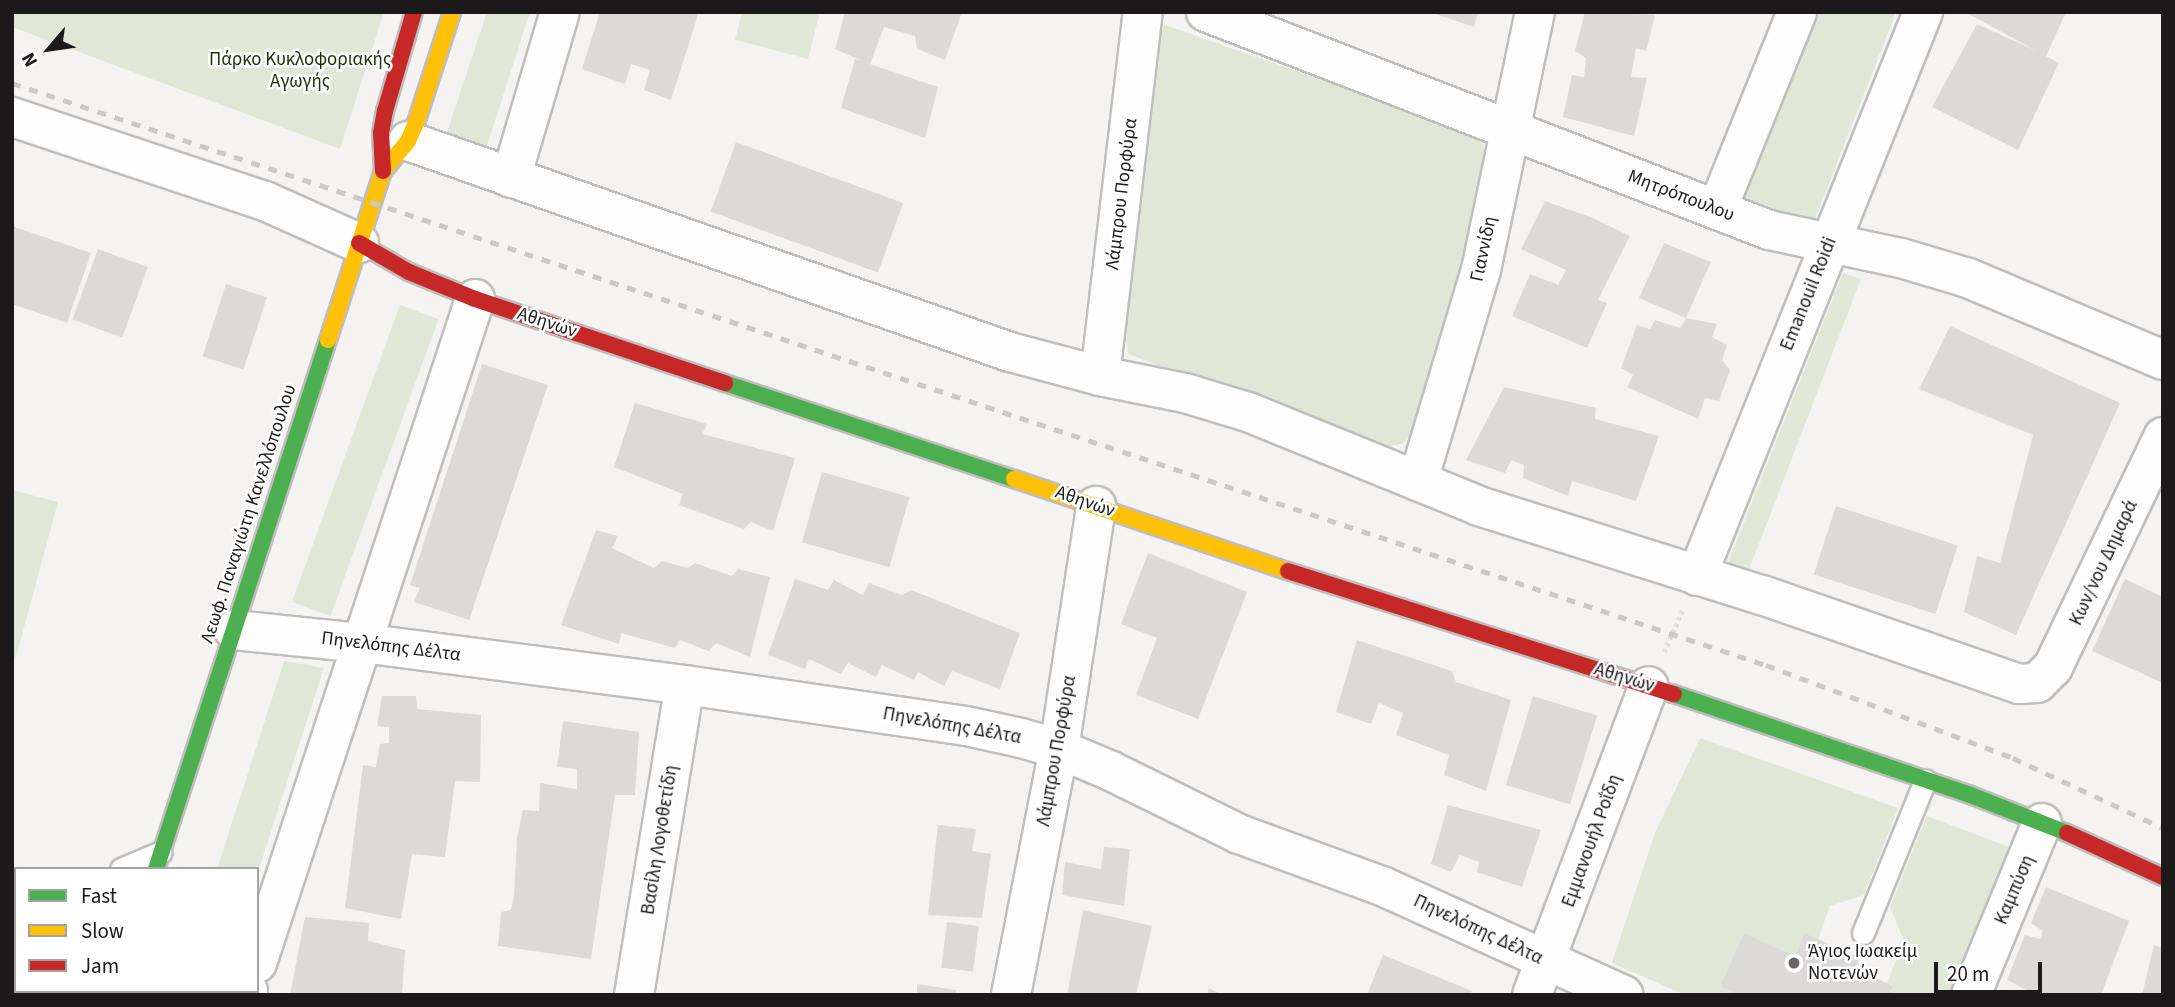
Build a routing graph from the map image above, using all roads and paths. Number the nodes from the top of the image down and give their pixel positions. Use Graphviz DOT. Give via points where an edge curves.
graph roads {
  1 [pos="414,12"];
  2 [pos="452,12"];
  3 [pos="560,12"];
  4 [pos="1143,12"];
  5 [pos="1206,12"];
  6 [pos="1535,12"];
  7 [pos="1797,12"];
  8 [pos="1923,12"];
  9 [pos="12,117"];
  10 [pos="1509,129"];
  11 [pos="408,142"];
  12 [pos="383,172"];
  13 [pos="511,178"];
  14 [pos="1717,210"];
  15 [pos="1830,242"];
  16 [pos="359,243"];
  17 [pos="475,299"];
  18 [pos="2163,360"];
  19 [pos="1100,376"];
  20 [pos="2163,437"];
  21 [pos="1418,481"];
  22 [pos="1096,506"];
  23 [pos="1697,576"];
  24 [pos="234,630"];
  25 [pos="362,643"];
  26 [pos="685,685"];
  27 [pos="1649,686"];
  28 [pos="1059,749"];
  29 [pos="1924,779"];
  30 [pos="2042,823"];
  31 [pos="158,860"];
  32 [pos="129,867"];
  33 [pos="2163,877"];
  34 [pos="1863,933"];
  35 [pos="259,957"];
  36 [pos="1539,978"];
  37 [pos="634,995"];
  38 [pos="1011,995"];
  39 [pos="1622,995"];
  40 [pos="1971,995"];
  1 -- 12 [label="street" via="384,111"];
  2 -- 11 [label="street"];
  3 -- 13 [label="street"];
  4 -- 19 [label="street, Λάμπρου Πορφύρα"];
  5 -- 10 [label="street, Μητρόπουλου"];
  6 -- 10 [label="street, Γιαννίδη"];
  7 -- 14 [label="street"];
  8 -- 15 [label="street, Emanouil Roidi"];
  9 -- 16 [label="street, Αθηνών" via="265,201"];
  10 -- 14 [label="street, Μητρόπουλου"];
  10 -- 21 [label="street, Γιαννίδη" via="1475,292"];
  11 -- 12 [label="street"];
  11 -- 13 [label="street"];
  12 -- 16 [label="street, Λεωφ. Παναγιώτη Κανελλόπουλου"];
  13 -- 19 [label="street" via="1010,352"];
  14 -- 15 [label="street, Μητρόπουλου" via="1769,230"];
  15 -- 18 [label="street, Μητρόπουλου" via="1968,278"];
  15 -- 23 [label="street, Emanouil Roidi"];
  16 -- 17 [label="street, Αθηνών" via="409,272"];
  16 -- 24 [label="street, Λεωφ. Παναγιώτη Κανελλόπουλου"];
  17 -- 22 [label="street, Αθηνών"];
  17 -- 25 [label="street"];
  19 -- 21 [label="street" via="1185,393 1248,412"];
  20 -- 23 [label="street, Κων/νου Δημαρά" via="2066,643 2053,667 2037,683 2019,684"];
  21 -- 23 [label="street" via="1479,506"];
  22 -- 27 [label="street, Αθηνών"];
  22 -- 28 [label="street, Λάμπρου Πορφύρα"];
  23 -- 27 [label="path"];
  24 -- 25 [label="street, Πηνελόπης Δέλτα"];
  24 -- 31 [label="street, Λεωφ. Παναγιώτη Κανελλόπουλου"];
  25 -- 26 [label="street, Πηνελόπης Δέλτα"];
  25 -- 35 [label="street"];
  26 -- 28 [label="street, Πηνελόπης Δέλτα" via="966,726"];
  26 -- 37 [label="street, Βασίλη Λογοθετίδη"];
  27 -- 29 [label="street, Αθηνών"];
  27 -- 36 [label="street, Εμμανουήλ Ροΐδη"];
  28 -- 36 [label="street, Πηνελόπης Δέλτα" via="1239,834 1382,886"];
  28 -- 38 [label="street, Λάμπρου Πορφύρα"];
  29 -- 30 [label="street, Αθηνών"];
  29 -- 34 [label="lane"];
  30 -- 33 [label="street, Αθηνών"];
  30 -- 40 [label="street, Καμπύση"];
  31 -- 32 [label="lane"];
  36 -- 39 [label="street, Πηνελόπης Δέλτα"];
}
